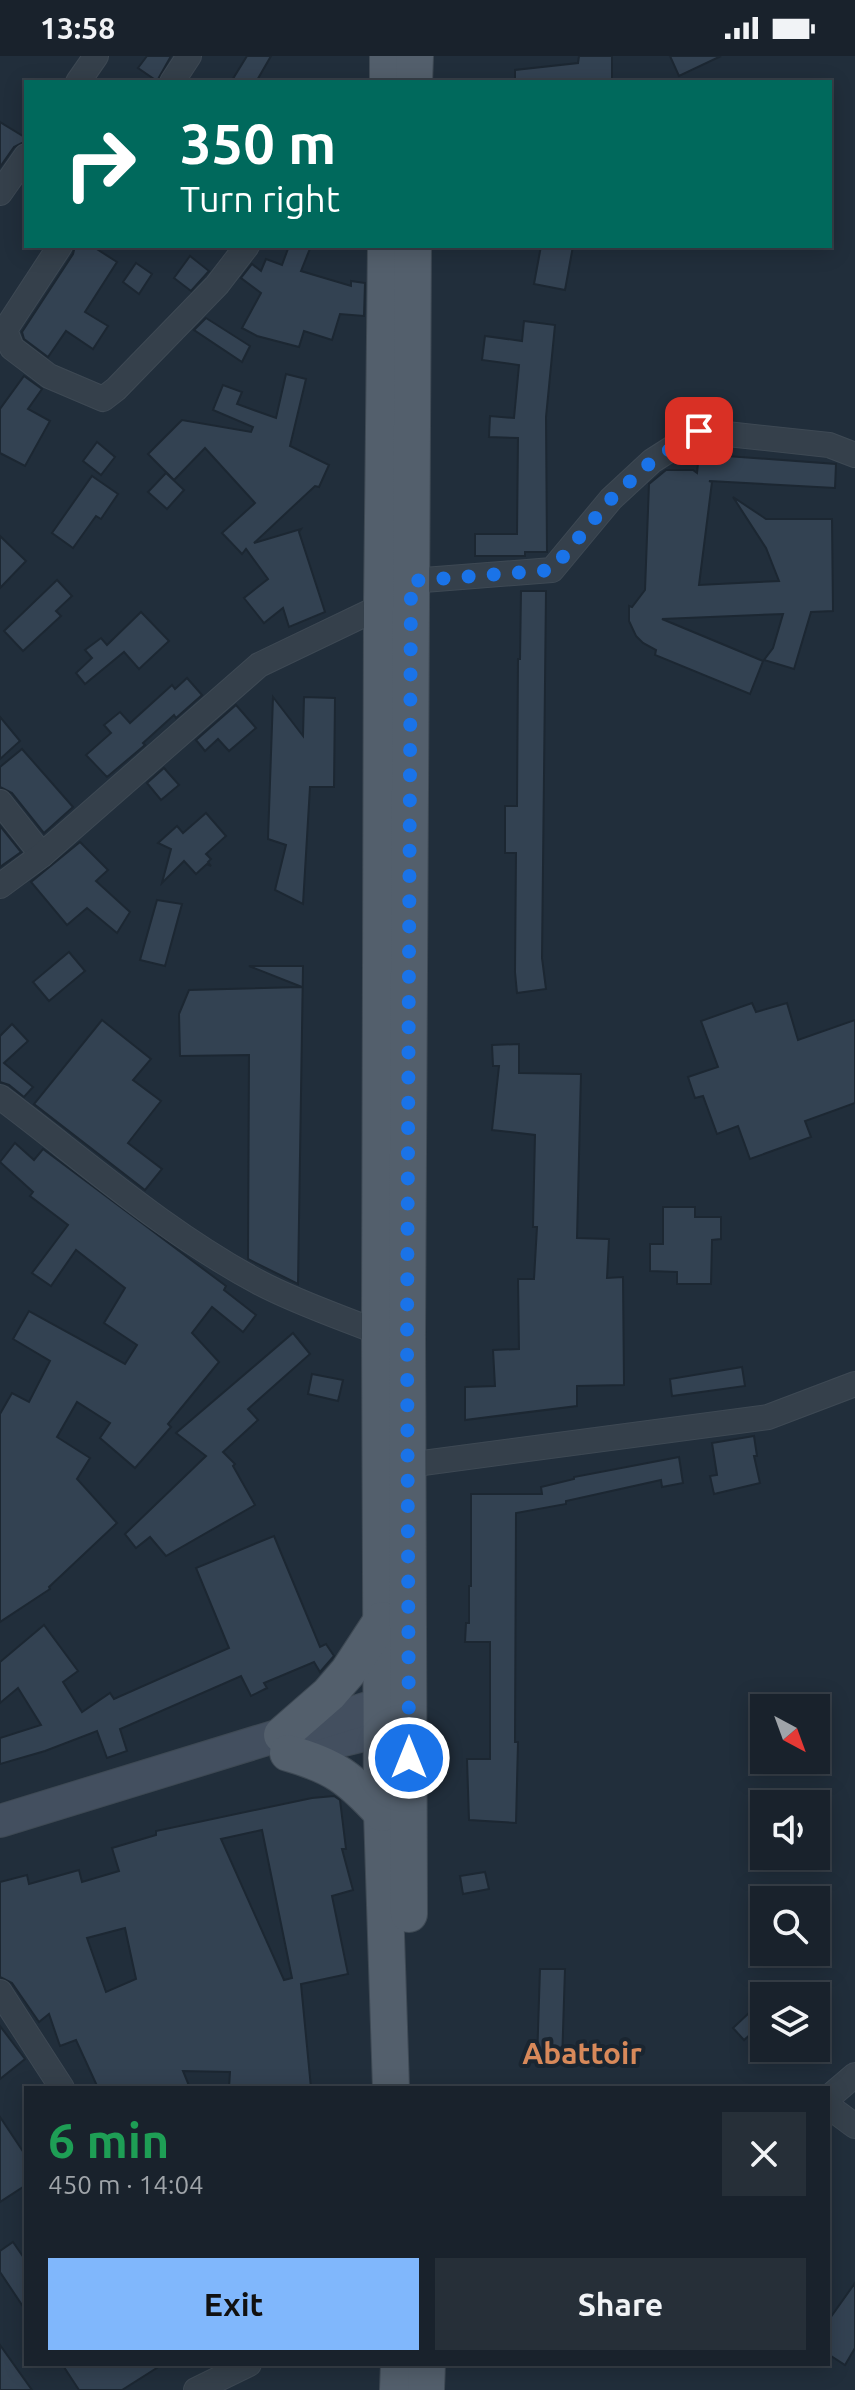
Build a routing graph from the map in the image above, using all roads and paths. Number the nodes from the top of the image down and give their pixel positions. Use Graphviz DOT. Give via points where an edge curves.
graph roads {
  1 [pos="96,56"];
  2 [pos="189,56"];
  3 [pos="388,56"];
  4 [pos="415,56"];
  5 [pos="79,80"];
  6 [pos="173,80"];
  7 [pos="388,80"];
  8 [pos="414,80"];
  9 [pos="24,159"];
  10 [pos="0,193"];
  11 [pos="59,248"];
  12 [pos="245,248"];
  13 [pos="386,248"];
  14 [pos="413,248"];
  15 [pos="855,455"];
  16 [pos="411,581"];
  17 [pos="382,606"];
  18 [pos="0,802"];
  19 [pos="42,855"];
  20 [pos="0,886"];
  21 [pos="0,1097"];
  22 [pos="380,1333"];
  23 [pos="855,1384"];
  24 [pos="408,1465"];
  25 [pos="383,1619"];
  26 [pos="395,1716"];
  27 [pos="285,1744"];
  28 [pos="382,1813"];
  29 [pos="0,1821"];
  30 [pos="0,1842"];
  31 [pos="0,1992"];
  32 [pos="855,2075"];
  33 [pos="61,2086"];
  34 [pos="391,2086"];
  35 [pos="409,2086"];
  36 [pos="830,2096"];
  37 [pos="830,2107"];
  38 [pos="855,2126"];
  39 [pos="245,2366"];
  40 [pos="399,2366"];
  41 [pos="427,2366"];
  42 [pos="196,2390"];
  43 [pos="398,2390"];
  44 [pos="426,2390"];
  1 -- 5 [label="street"];
  2 -- 6 [label="street"];
  3 -- 7 [label="main road"];
  4 -- 8 [label="main road"];
  9 -- 10 [label="street"];
  11 -- 12 [label="street" via="5,330 12,348 49,376 103,399 217,285"];
  13 -- 17 [label="main road"];
  14 -- 16 [label="main road"];
  15 -- 16 [label="street" via="829,445 699,431 652,461 611,499 552,570"];
  16 -- 24 [label="main road"];
  17 -- 19 [label="street" via="259,665"];
  17 -- 22 [label="main road"];
  18 -- 19 [label="street"];
  19 -- 20 [label="street"];
  21 -- 22 [label="street" via="200,1247 262,1284"];
  22 -- 25 [label="main road"];
  23 -- 24 [label="street" via="768,1417"];
  24 -- 26 [label="main road"];
  25 -- 26 [label="main road"];
  25 -- 27 [label="main road" via="348,1672"];
  26 -- 27 [label="main road"];
  26 -- 28 [label="main road"];
  26 -- 35 [label="main road"];
  27 -- 28 [label="main road" via="340,1773"];
  27 -- 29 [label="main road"];
  27 -- 30 [label="main road"];
  28 -- 34 [label="main road"];
  31 -- 33 [label="street"];
  32 -- 36 [label="street"];
  37 -- 38 [label="street"];
  39 -- 42 [label="street"];
  40 -- 43 [label="main road"];
  41 -- 44 [label="main road"];
}
